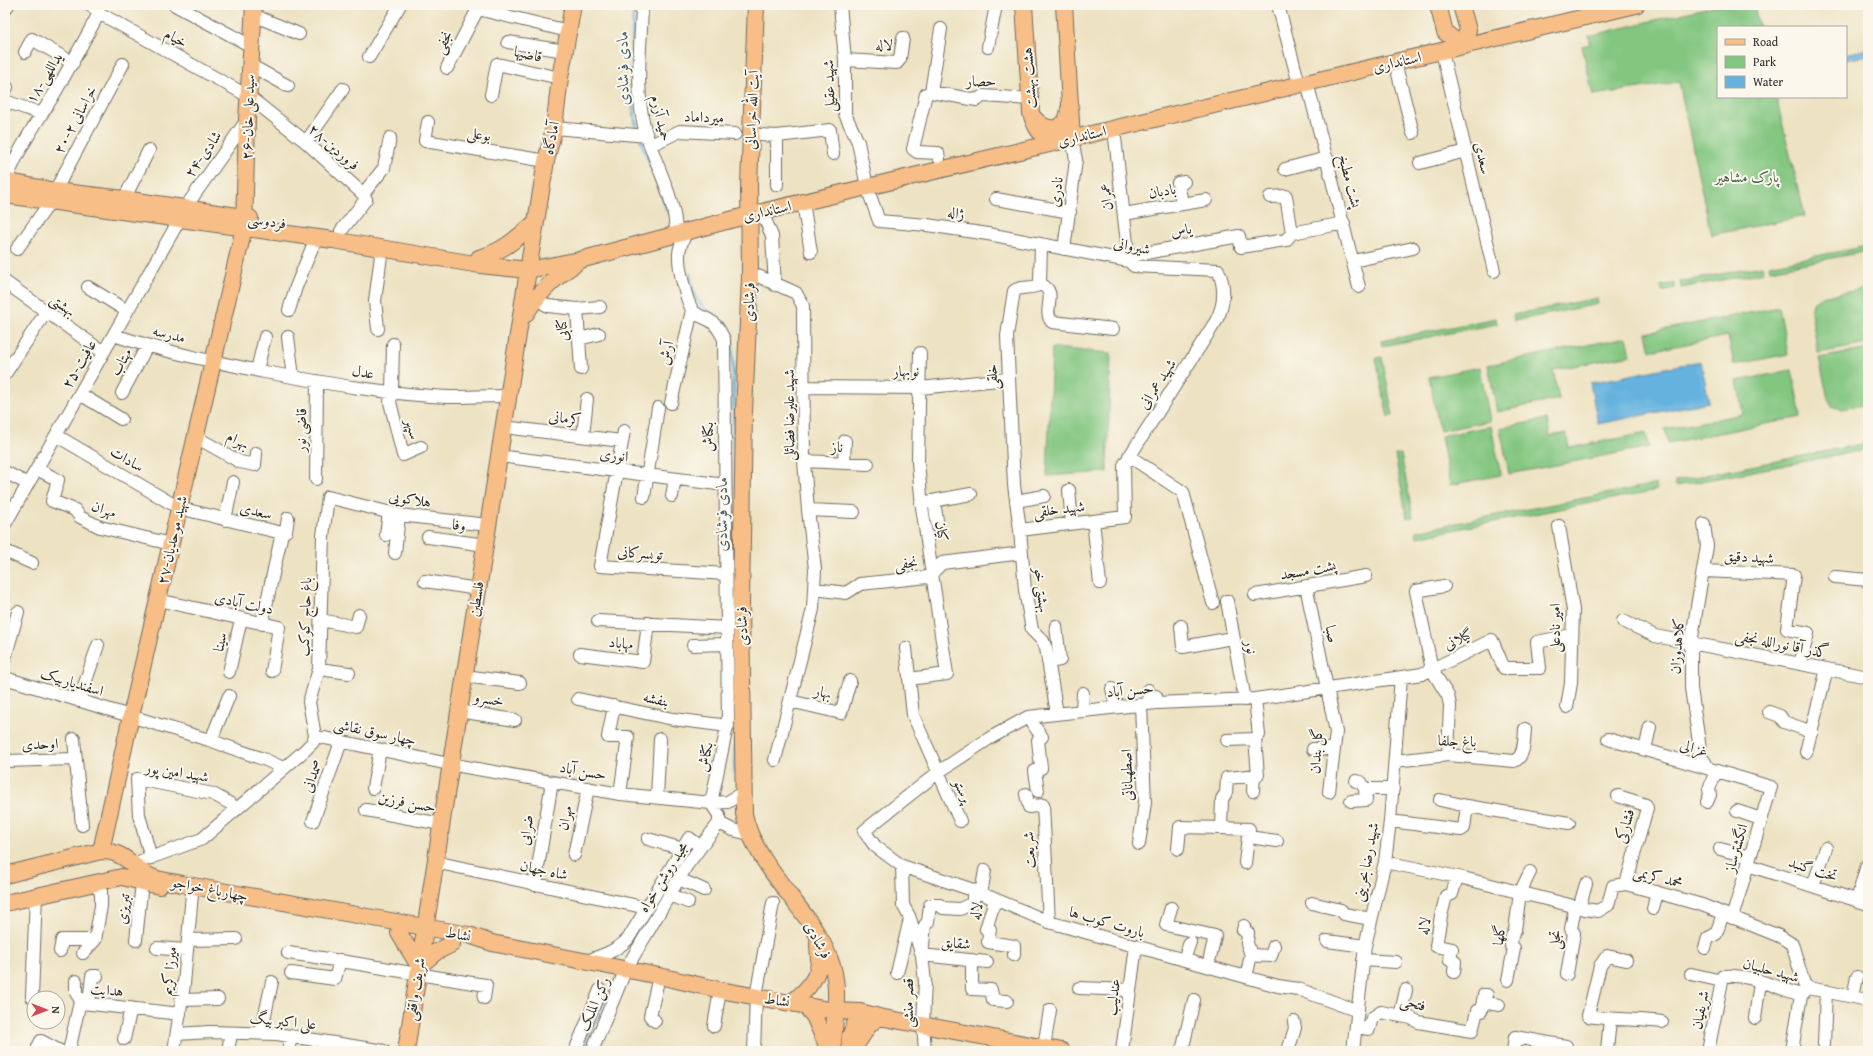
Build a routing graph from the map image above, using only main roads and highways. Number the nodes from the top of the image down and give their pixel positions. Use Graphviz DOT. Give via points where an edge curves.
graph roads {
  1 [pos="573,5"];
  2 [pos="756,5"];
  3 [pos="766,5"];
  4 [pos="1024,5"];
  5 [pos="1064,5"];
  6 [pos="1438,5"];
  7 [pos="1461,5"];
  8 [pos="1636,5"];
  9 [pos="253,10"];
  10 [pos="760,24"];
  11 [pos="1461,46"];
  12 [pos="1031,106"];
  13 [pos="1070,108"];
  14 [pos="1072,138"];
  15 [pos="1051,143"];
  16 [pos="6,186"];
  17 [pos="52,197"];
  18 [pos="756,213"];
  19 [pos="183,214"];
  20 [pos="536,222"];
  21 [pos="245,223"];
  22 [pos="480,258"];
  23 [pos="580,260"];
  24 [pos="529,267"];
  25 [pos="520,323"];
  26 [pos="101,851"];
  27 [pos="130,862"];
  28 [pos="42,866"];
  29 [pos="5,875"];
  30 [pos="122,877"];
  31 [pos="52,891"];
  32 [pos="5,903"];
  33 [pos="399,933"];
  34 [pos="424,933"];
  35 [pos="819,934"];
  36 [pos="492,943"];
  37 [pos="452,944"];
  38 [pos="418,970"];
  39 [pos="798,1004"];
  40 [pos="834,1011"];
  41 [pos="860,1012"];
  42 [pos="879,1017"];
  43 [pos="833,1035"];
  44 [pos="851,1046"];
  45 [pos="406,1051"];
  46 [pos="831,1051"];
  47 [pos="1062,1051"];
  1 -- 20 [label="main road, آمادگاه"];
  2 -- 10 [label="main road, آیت الله خراسانی"];
  3 -- 10 [label="main road, آیت الله خراسانی"];
  4 -- 12 [label="main road, هشت بهشت"];
  5 -- 13 [label="main road"];
  6 -- 11 [label="main road" via="1446,32"];
  7 -- 11 [label="main road" via="1468,30"];
  8 -- 11 [label="main road, استانداری"];
  9 -- 21 [label="main road, ۲۶-سید علی خان"];
  10 -- 18 [label="main road, آیت الله خراسانی"];
  10 -- 18 [label="main road, آیت الله خراسانی" via="760,135"];
  11 -- 14 [label="main road, استانداری"];
  12 -- 13 [label="main road" via="1040,125 1053,129 1065,122"];
  12 -- 15 [label="main road, هشت بهشت" via="1035,126"];
  13 -- 14 [label="main road"];
  14 -- 15 [label="main road, استانداری"];
  15 -- 18 [label="main road, استانداری"];
  16 -- 17 [label="main road, فردوسی"];
  17 -- 19 [label="main road, فردوسی"];
  17 -- 19 [label="main road, فردوسی" via="124,199"];
  18 -- 23 [label="main road, استانداری"];
  18 -- 35 [label="main road, فرشادی" via="750,276 744,412 741,603 744,814 749,834 781,885"];
  19 -- 21 [label="main road, فردوسی"];
  20 -- 22 [label="main road" via="506,246"];
  20 -- 24 [label="main road, آمادگاه"];
  21 -- 22 [label="main road, فردوسی" via="341,231"];
  21 -- 24 [label="main road, فردوسی" via="316,238 480,265"];
  21 -- 26 [label="main road, ۲۷-شهید موحدیان"];
  22 -- 24 [label="main road, فردوسی"];
  23 -- 24 [label="main road, استانداری"];
  23 -- 25 [label="main road" via="556,277 535,298"];
  24 -- 25 [label="main road, فلسطین"];
  25 -- 34 [label="main road, فلسطین"];
  26 -- 27 [label="main road, چهارباغ خواجو" via="117,853"];
  26 -- 28 [label="main road, چهارباغ خواجو"];
  27 -- 30 [label="main road"];
  27 -- 34 [label="main road, چهارباغ خواجو" via="153,878"];
  28 -- 29 [label="main road, چهارباغ خواجو"];
  28 -- 31 [label="main road" via="40,880 45,888"];
  30 -- 31 [label="main road, چهارباغ خواجو"];
  30 -- 33 [label="main road, چهارباغ خواجو" via="192,894"];
  31 -- 32 [label="main road, چهارباغ خواجو"];
  33 -- 34 [label="main road, چهارباغ خواجو"];
  33 -- 38 [label="main road"];
  34 -- 36 [label="main road, نشاط" via="469,935"];
  34 -- 37 [label="main road, نشاط"];
  34 -- 38 [label="main road, شریف واقفی"];
  35 -- 39 [label="main road" via="817,972"];
  35 -- 40 [label="main road, فرشادی" via="836,980"];
  36 -- 37 [label="main road, نشاط"];
  36 -- 39 [label="main road, نشاط"];
  37 -- 38 [label="main road" via="436,952"];
  38 -- 45 [label="main road, شریف واقفی"];
  39 -- 40 [label="main road, نشاط"];
  39 -- 46 [label="main road" via="814,1016"];
  40 -- 41 [label="main road, نشاط"];
  40 -- 43 [label="main road, فرشادی"];
  41 -- 42 [label="main road, نشاط"];
  41 -- 44 [label="main road"];
  42 -- 44 [label="main road"];
  42 -- 47 [label="main road, نشاط"];
  43 -- 44 [label="main road" via="836,1031 847,1032"];
  43 -- 46 [label="main road, فرشادی"];
}
